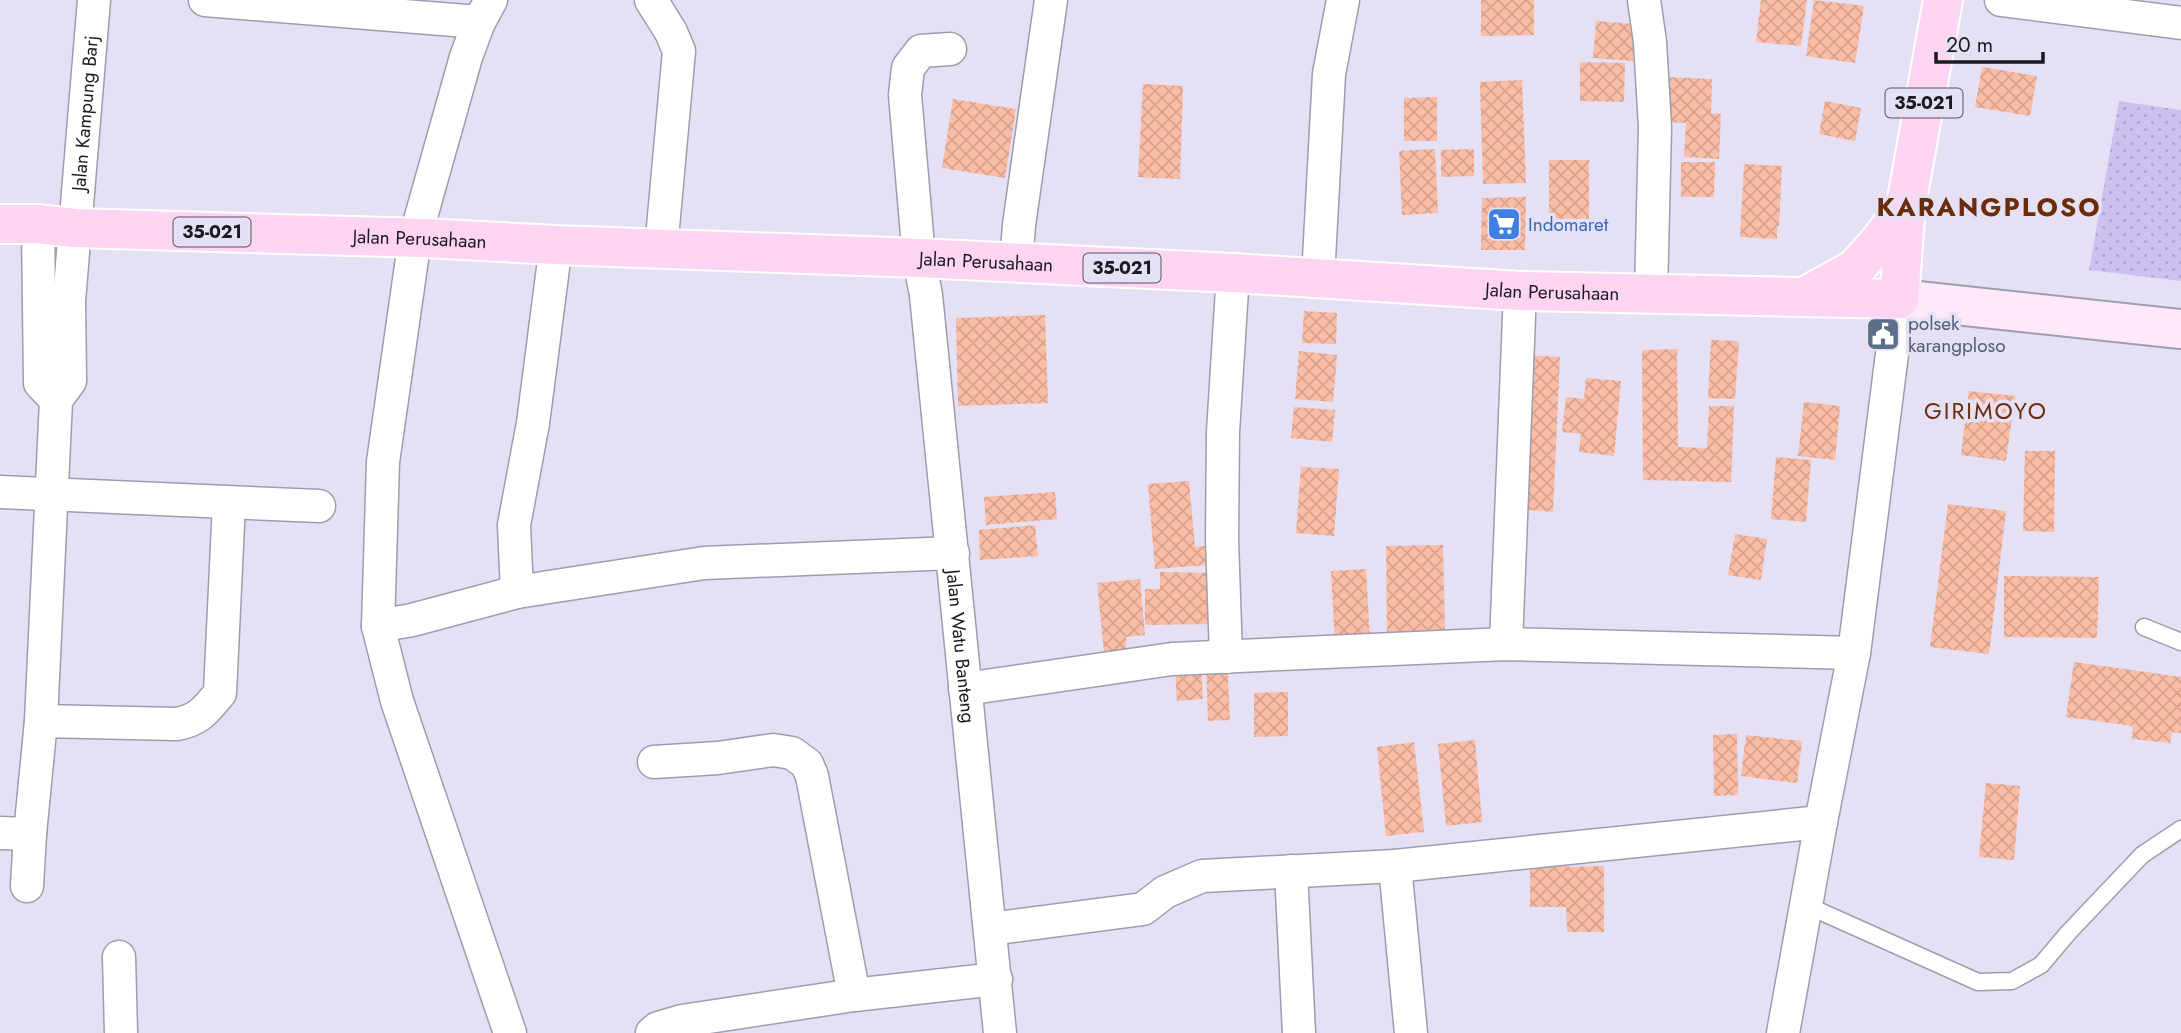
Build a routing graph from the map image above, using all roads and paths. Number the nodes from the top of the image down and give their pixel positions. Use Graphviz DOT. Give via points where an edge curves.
graph roads {
  1 [pos="94,0"];
  2 [pos="205,0"];
  3 [pos="651,0"];
  4 [pos="1051,0"];
  5 [pos="1343,0"];
  6 [pos="1644,0"];
  7 [pos="1943,0"];
  8 [pos="2001,0"];
  9 [pos="485,11"];
  10 [pos="2181,23"];
  11 [pos="950,49"];
  12 [pos="1906,205"];
  13 [pos="0,224"];
  14 [pos="56,226"];
  15 [pos="426,239"];
  16 [pos="556,245"];
  17 [pos="661,249"];
  18 [pos="919,258"];
  19 [pos="1016,263"];
  20 [pos="1233,273"];
  21 [pos="1318,278"];
  22 [pos="1520,291"];
  23 [pos="1651,294"];
  24 [pos="1804,297"];
  25 [pos="1899,299"];
  26 [pos="2181,329"];
  27 [pos="0,492"];
  28 [pos="52,494"];
  29 [pos="229,503"];
  30 [pos="319,506"];
  31 [pos="953,553"];
  32 [pos="517,592"];
  33 [pos="393,623"];
  34 [pos="2144,627"];
  35 [pos="2181,642"];
  36 [pos="1506,644"];
  37 [pos="1854,653"];
  38 [pos="1226,657"];
  39 [pos="965,689"];
  40 [pos="41,721"];
  41 [pos="654,762"];
  42 [pos="1821,822"];
  43 [pos="2181,829"];
  44 [pos="15,834"];
  45 [pos="1395,866"];
  46 [pos="1290,871"];
  47 [pos="27,886"];
  48 [pos="1806,905"];
  49 [pos="990,929"];
  50 [pos="119,957"];
  51 [pos="996,979"];
  52 [pos="855,995"];
  53 [pos="121,1033"];
  54 [pos="510,1033"];
  55 [pos="652,1033"];
  56 [pos="1000,1033"];
  57 [pos="1299,1033"];
  58 [pos="1411,1033"];
  59 [pos="1783,1033"];
  1 -- 14 [label="street, Jalan Kampung Barj"];
  2 -- 9 [label="street"];
  3 -- 17 [label="street" via="679,51"];
  4 -- 19 [label="street"];
  5 -- 21 [label="street" via="1329,74"];
  6 -- 23 [label="street" via="1655,127"];
  7 -- 12 [label="main road, 35-021"];
  8 -- 10 [label="street"];
  9 -- 15 [label="street" via="466,57"];
  11 -- 18 [label="street, Jalan Watu Banteng" via="921,51 908,68 905,95"];
  12 -- 24 [label="main road, 35-021" via="1856,269"];
  12 -- 25 [label="main road, 35-021"];
  13 -- 14 [label="main road, Jalan Perusahaan / 35-021"];
  14 -- 15 [label="main road, Jalan Perusahaan / 35-021"];
  14 -- 28 [label="street, Jalan Kampung Barj" via="40,383 56,400"];
  15 -- 16 [label="main road, Jalan Perusahaan / 35-021"];
  15 -- 33 [label="street" via="383,463"];
  16 -- 17 [label="main road, Jalan Perusahaan / 35-021"];
  16 -- 32 [label="street" via="533,423 514,525"];
  17 -- 18 [label="main road, Jalan Perusahaan / 35-021"];
  18 -- 19 [label="main road, Jalan Perusahaan / 35-021"];
  18 -- 31 [label="street, Jalan Watu Banteng"];
  19 -- 20 [label="main road, Jalan Perusahaan / 35-021"];
  20 -- 21 [label="main road, Jalan Perusahaan / 35-021"];
  20 -- 38 [label="street" via="1223,459"];
  21 -- 22 [label="main road, Jalan Perusahaan / 35-021"];
  22 -- 23 [label="main road, Jalan Perusahaan / 35-021"];
  22 -- 36 [label="street"];
  23 -- 24 [label="main road, Jalan Perusahaan / 35-021"];
  24 -- 25 [label="main road, Jalan Perusahaan / 35-021"];
  25 -- 26 [label="main road, Jalan Perusahaan"];
  25 -- 37 [label="street"];
  27 -- 28 [label="street"];
  28 -- 29 [label="street"];
  28 -- 40 [label="street"];
  29 -- 30 [label="street"];
  29 -- 40 [label="street" via="220,692 207,709 193,721 177,724"];
  31 -- 32 [label="street" via="704,564"];
  31 -- 39 [label="street, Jalan Watu Banteng"];
  32 -- 33 [label="street"];
  33 -- 54 [label="street" via="397,701"];
  34 -- 35 [label="lane"];
  36 -- 37 [label="street"];
  36 -- 38 [label="street"];
  37 -- 42 [label="street"];
  38 -- 39 [label="street" via="1172,659"];
  39 -- 49 [label="street, Jalan Watu Banteng"];
  40 -- 44 [label="street"];
  41 -- 52 [label="street" via="773,750 792,753 807,764"];
  42 -- 45 [label="street"];
  42 -- 48 [label="street"];
  43 -- 48 [label="lane" via="2142,855 2041,965 2012,981 1978,982"];
  44 -- 47 [label="street"];
  45 -- 46 [label="street"];
  45 -- 58 [label="street"];
  46 -- 49 [label="street" via="1202,876 1165,892 1143,909"];
  46 -- 57 [label="street"];
  48 -- 59 [label="street"];
  49 -- 51 [label="street, Jalan Watu Banteng"];
  50 -- 53 [label="street"];
  51 -- 52 [label="street"];
  51 -- 56 [label="street, Jalan Watu Banteng"];
  52 -- 55 [label="street" via="682,1021"];
}
